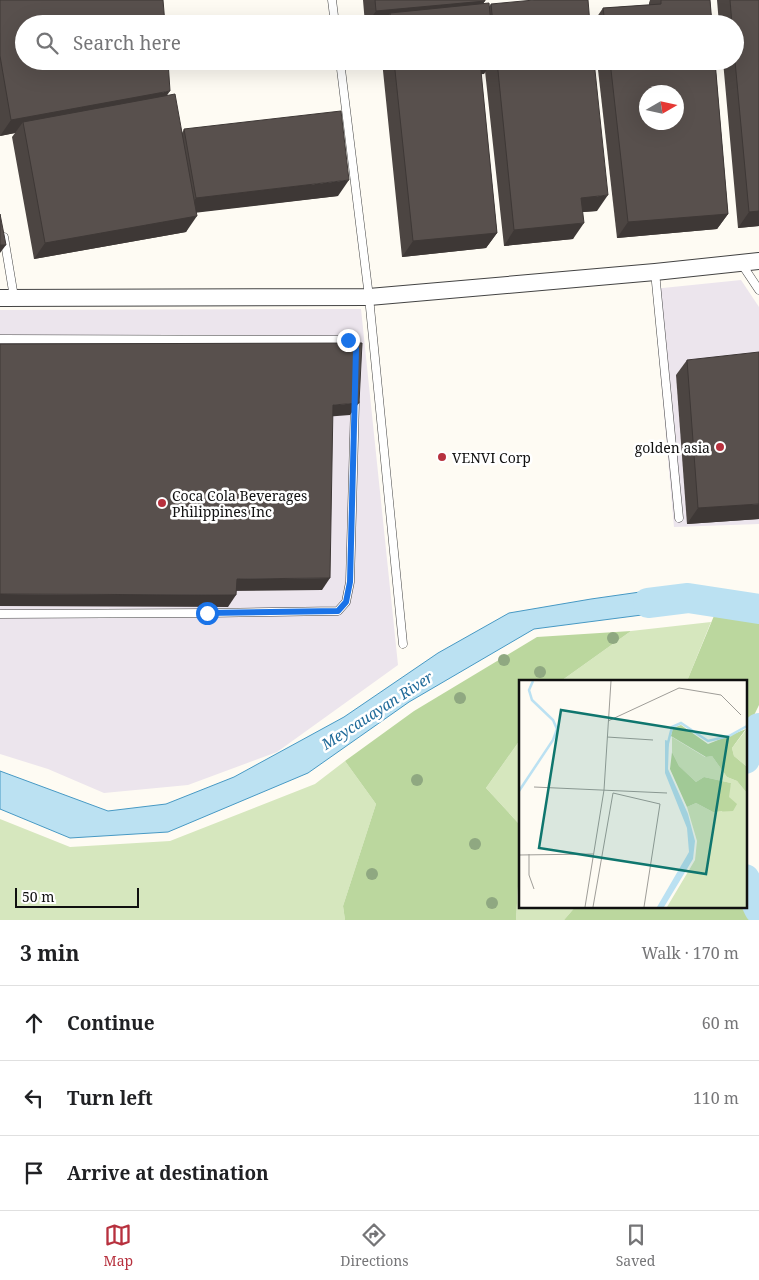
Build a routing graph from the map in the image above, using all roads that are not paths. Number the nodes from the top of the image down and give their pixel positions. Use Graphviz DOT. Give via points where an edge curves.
graph roads {
  1 [pos="332,0"];
  2 [pos="334,15"];
  3 [pos="341,70"];
  4 [pos="3,233"];
  5 [pos="759,261"];
  6 [pos="741,263"];
  7 [pos="655,272"];
  8 [pos="759,290"];
  9 [pos="7,297"];
  10 [pos="369,297"];
  11 [pos="0,339"];
  12 [pos="356,359"];
  13 [pos="355,397"];
  14 [pos="679,518"];
  15 [pos="0,614"];
  16 [pos="403,644"];
  1 -- 2 [label="lane"];
  3 -- 10 [label="lane"];
  4 -- 9 [label="lane"];
  5 -- 6 [label="street"];
  6 -- 7 [label="street"];
  6 -- 8 [label="lane"];
  7 -- 10 [label="street"];
  7 -- 14 [label="lane"];
  9 -- 10 [label="street"];
  10 -- 16 [label="lane"];
  11 -- 12 [label="lane" via="348,340 354,343"];
  13 -- 15 [label="lane" via="350,582 346,602 338,611"];
}
